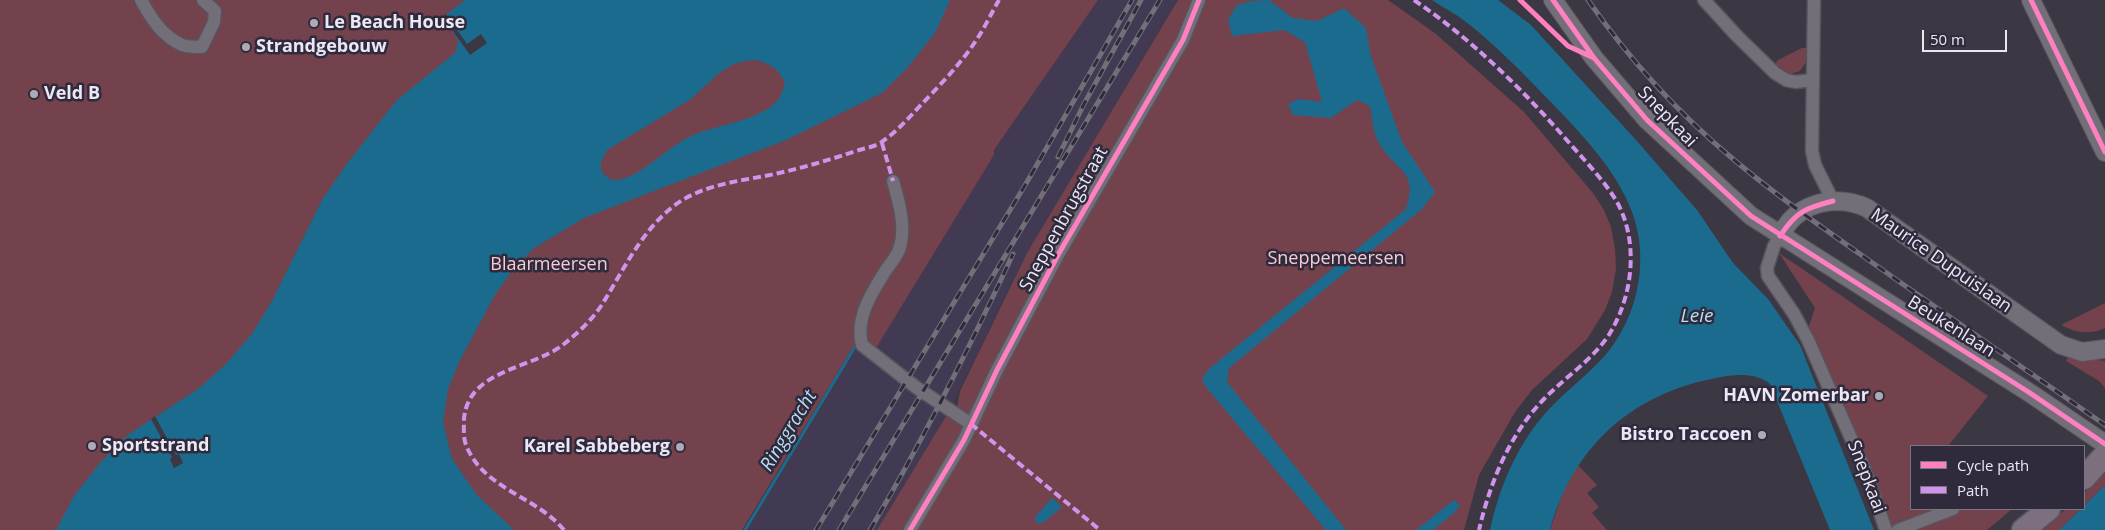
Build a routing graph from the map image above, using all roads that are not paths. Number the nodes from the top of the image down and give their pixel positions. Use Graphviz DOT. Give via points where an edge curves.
graph roads {
  1 [pos="141,0"];
  2 [pos="203,0"];
  3 [pos="1200,0"];
  4 [pos="1553,0"];
  5 [pos="1704,0"];
  6 [pos="1814,0"];
  7 [pos="2030,0"];
  8 [pos="1812,80"];
  9 [pos="2100,130"];
  10 [pos="2105,152"];
  11 [pos="893,181"];
  12 [pos="1833,200"];
  13 [pos="1780,236"];
  14 [pos="2105,349"];
  15 [pos="971,424"];
  16 [pos="2105,444"];
  17 [pos="2105,455"];
  18 [pos="2085,477"];
  19 [pos="1949,510"];
  20 [pos="2048,510"];
  21 [pos="910,530"];
  22 [pos="1886,530"];
  23 [pos="1898,530"];
  24 [pos="2023,530"];
  1 -- 2 [label="street" via="162,31 183,45 202,48 214,22 215,11"];
  3 -- 15 [label="street, Sneppenbrugstraat" via="1182,40 1058,255"];
  4 -- 13 [label="street, Snepkaai" via="1594,58 1647,120 1750,216"];
  5 -- 8 [label="street" via="1775,73 1796,82"];
  6 -- 8 [label="street"];
  7 -- 9 [label="street"];
  8 -- 12 [label="street" via="1813,158"];
  9 -- 10 [label="street"];
  11 -- 15 [label="street" via="901,214 902,240 900,250 872,292 864,311 860,336 862,345 917,388"];
  12 -- 13 [label="street, Maurice Dupuislaan" via="1792,218"];
  12 -- 14 [label="street, Maurice Dupuislaan" via="1867,208 2061,345 2082,352"];
  13 -- 16 [label="street, Beukenlaan"];
  13 -- 22 [label="street, Snepkaai" via="1767,268 1768,276 1808,340 1861,462"];
  15 -- 21 [label="street, Sneppenbrugstraat"];
  17 -- 18 [label="highway"];
  19 -- 23 [label="street"];
  20 -- 24 [label="highway"];
}
